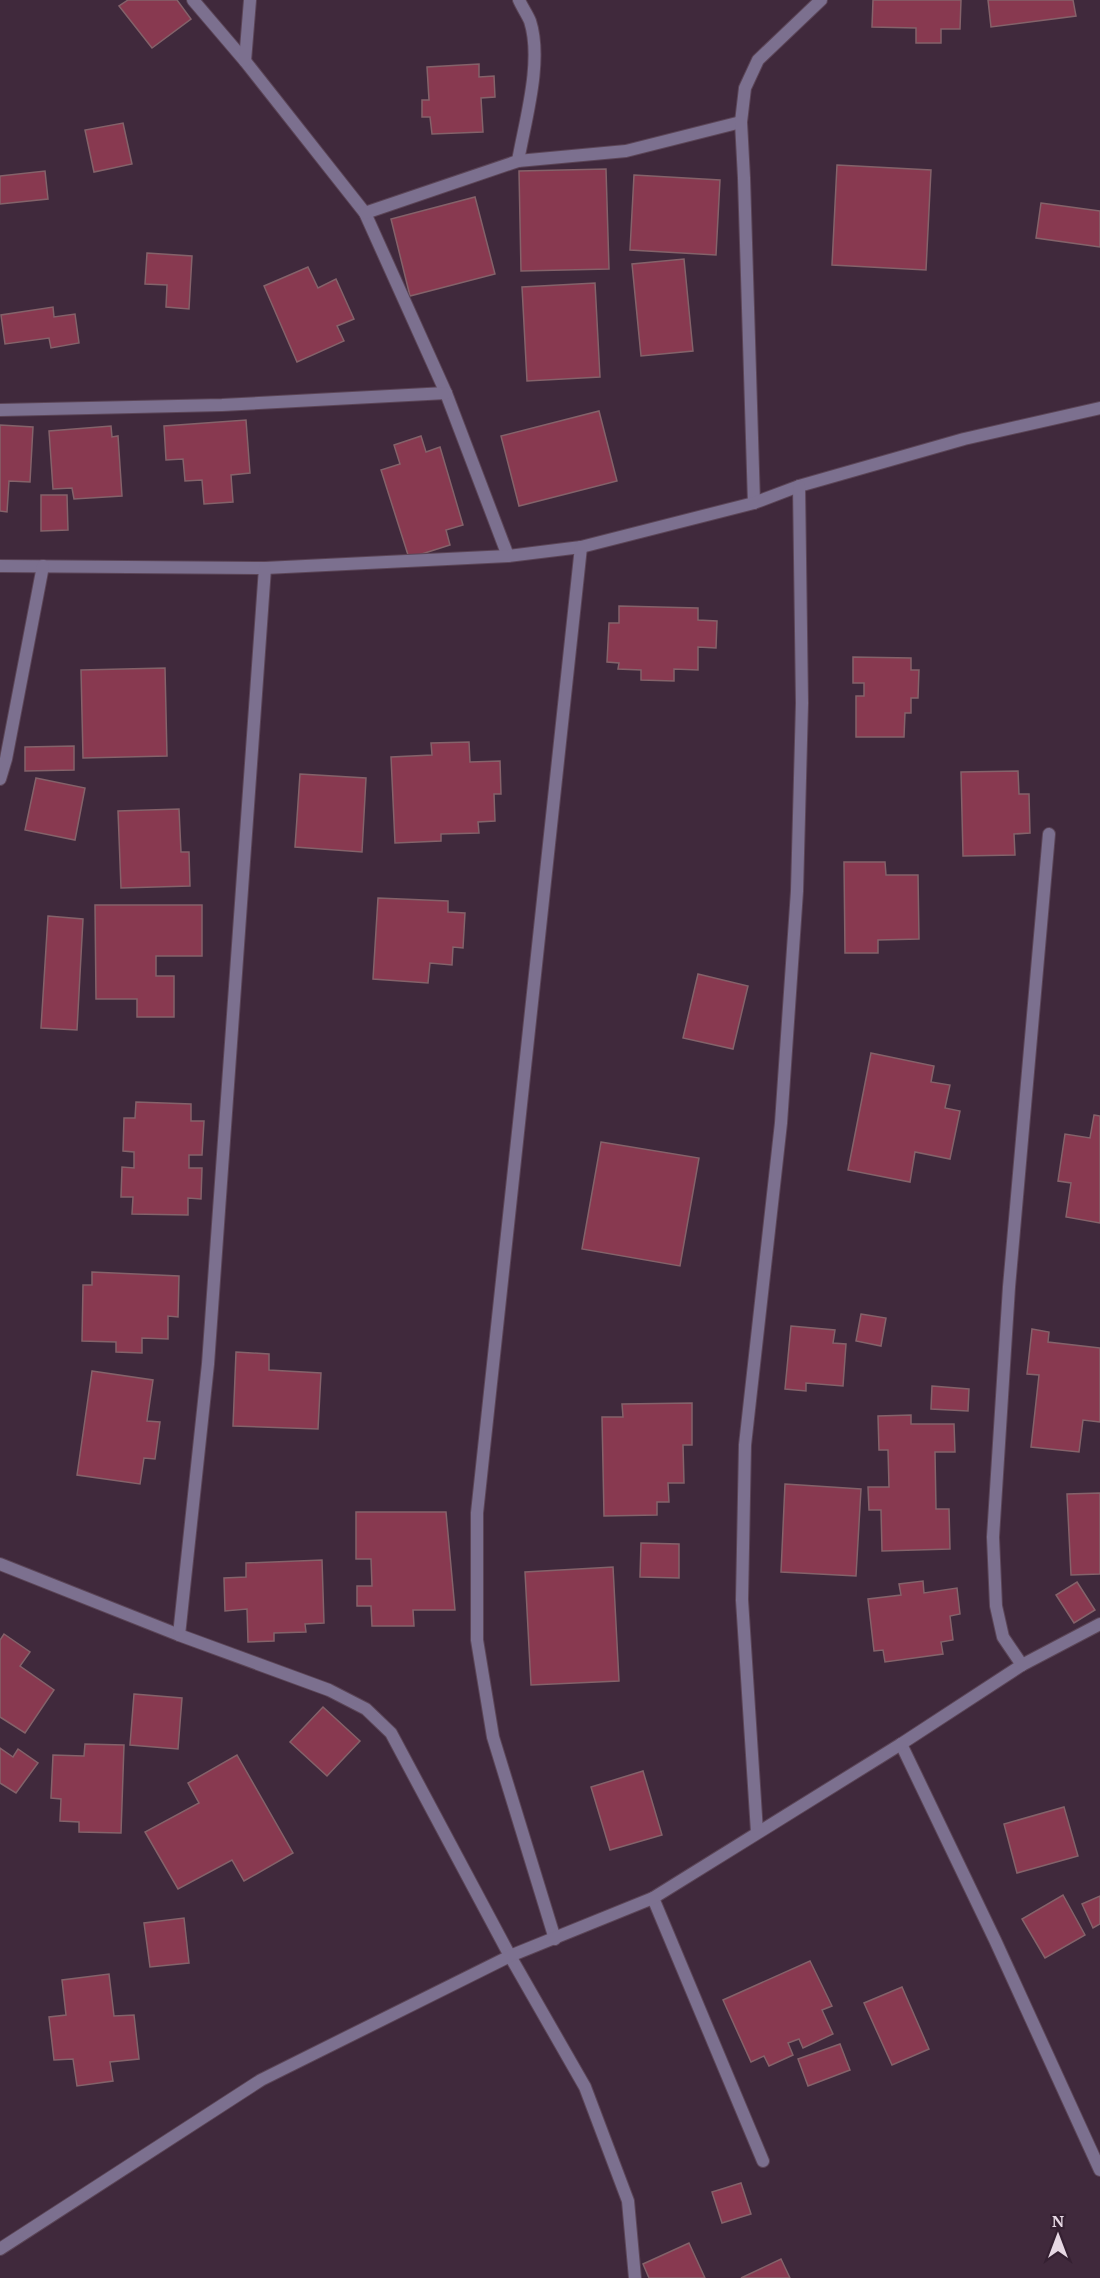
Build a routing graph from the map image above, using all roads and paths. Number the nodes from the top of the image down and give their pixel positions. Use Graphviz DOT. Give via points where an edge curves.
graph roads {
  1 [pos="193,0"];
  2 [pos="250,0"];
  3 [pos="519,0"];
  4 [pos="821,0"];
  5 [pos="245,61"];
  6 [pos="741,122"];
  7 [pos="518,161"];
  8 [pos="365,213"];
  9 [pos="446,393"];
  10 [pos="1100,408"];
  11 [pos="0,410"];
  12 [pos="799,486"];
  13 [pos="754,503"];
  14 [pos="581,547"];
  15 [pos="508,556"];
  16 [pos="0,566"];
  17 [pos="43,566"];
  18 [pos="265,568"];
  19 [pos="0,779"];
  20 [pos="1049,834"];
  21 [pos="0,1564"];
  22 [pos="1100,1624"];
  23 [pos="179,1635"];
  24 [pos="1022,1665"];
  25 [pos="901,1744"];
  26 [pos="757,1832"];
  27 [pos="653,1898"];
  28 [pos="555,1939"];
  29 [pos="510,1956"];
  30 [pos="764,2161"];
  31 [pos="1100,2170"];
  32 [pos="0,2249"];
  33 [pos="635,2278"];
  1 -- 5 [label="street"];
  2 -- 5 [label="street"];
  3 -- 7 [label="street" via="530,22 534,51 533,82"];
  4 -- 6 [label="street" via="759,60 745,88"];
  5 -- 8 [label="street"];
  6 -- 7 [label="street" via="626,151"];
  6 -- 13 [label="street"];
  7 -- 8 [label="street"];
  8 -- 9 [label="street"];
  9 -- 11 [label="street" via="222,405"];
  9 -- 15 [label="street"];
  10 -- 12 [label="street" via="964,439"];
  12 -- 13 [label="street"];
  12 -- 26 [label="street" via="802,702 797,891 781,1122 745,1445 742,1600"];
  13 -- 14 [label="street"];
  14 -- 15 [label="street"];
  14 -- 28 [label="street" via="477,1513 477,1640 494,1737"];
  15 -- 18 [label="street"];
  16 -- 17 [label="street"];
  17 -- 18 [label="street"];
  17 -- 19 [label="street"];
  18 -- 23 [label="street" via="208,1364"];
  20 -- 24 [label="street" via="1009,1287 993,1537 996,1606 1003,1637"];
  21 -- 23 [label="street"];
  22 -- 24 [label="street"];
  23 -- 29 [label="street" via="329,1690 366,1709 391,1733"];
  24 -- 25 [label="street"];
  25 -- 26 [label="street"];
  25 -- 31 [label="street"];
  26 -- 27 [label="street"];
  27 -- 28 [label="street"];
  27 -- 30 [label="street"];
  28 -- 29 [label="street"];
  29 -- 32 [label="street" via="261,2080"];
  29 -- 33 [label="street" via="585,2087 628,2201"];
}
